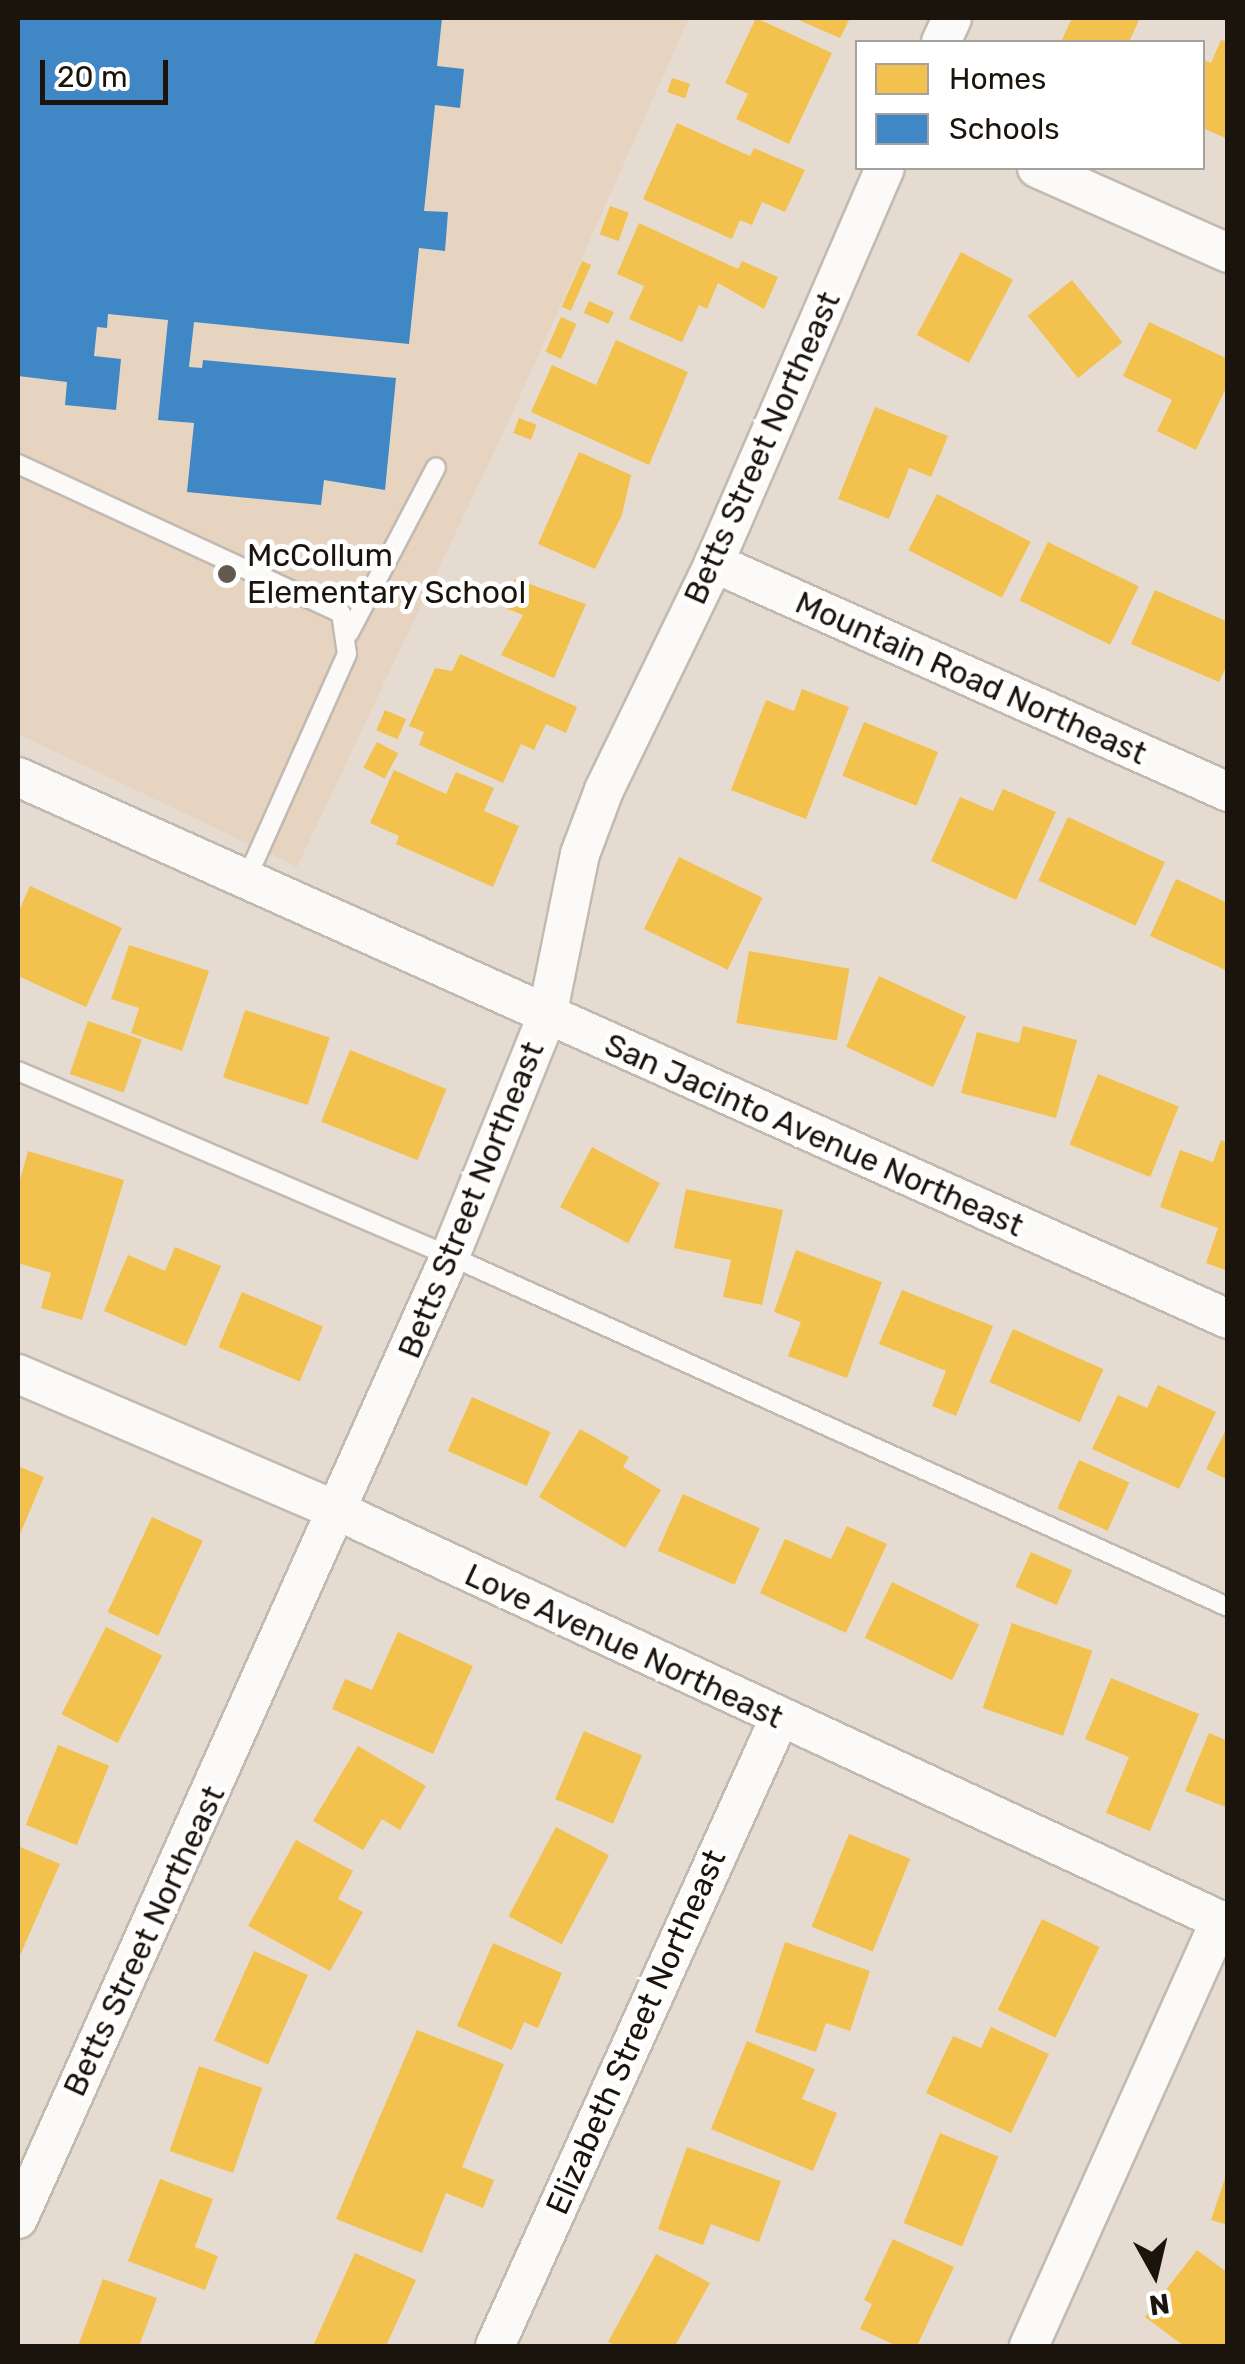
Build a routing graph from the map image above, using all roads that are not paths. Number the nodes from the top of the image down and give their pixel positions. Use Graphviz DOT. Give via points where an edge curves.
graph roads {
  1 [pos="884,170"];
  2 [pos="1041,170"];
  3 [pos="1228,253"];
  4 [pos="18,464"];
  5 [pos="436,466"];
  6 [pos="714,563"];
  7 [pos="349,634"];
  8 [pos="18,778"];
  9 [pos="1228,792"];
  10 [pos="246,881"];
  11 [pos="547,1016"];
  12 [pos="18,1071"];
  13 [pos="450,1256"];
  14 [pos="1228,1319"];
  15 [pos="18,1374"];
  16 [pos="340,1512"];
  17 [pos="1228,1606"];
  18 [pos="779,1719"];
  19 [pos="1224,1922"];
  20 [pos="18,2220"];
  21 [pos="495,2346"];
  22 [pos="1029,2346"];
  1 -- 6 [label="street, Betts Street Northeast"];
  2 -- 3 [label="street"];
  4 -- 7 [label="lane" via="321,601 341,613"];
  5 -- 7 [label="lane"];
  6 -- 9 [label="street, Mountain Road Northeast"];
  6 -- 11 [label="street, Betts Street Northeast" via="580,854"];
  7 -- 10 [label="lane" via="347,654"];
  8 -- 10 [label="street, San Jacinto Avenue Northeast"];
  10 -- 11 [label="street, San Jacinto Avenue Northeast"];
  11 -- 13 [label="street, Betts Street Northeast"];
  11 -- 14 [label="street, San Jacinto Avenue Northeast"];
  12 -- 13 [label="lane"];
  13 -- 16 [label="street, Betts Street Northeast"];
  13 -- 17 [label="lane"];
  15 -- 16 [label="street, Love Avenue Northeast"];
  16 -- 18 [label="street, Love Avenue Northeast"];
  16 -- 20 [label="street, Betts Street Northeast"];
  18 -- 19 [label="street, Love Avenue Northeast"];
  18 -- 21 [label="street, Elizabeth Street Northeast"];
  19 -- 22 [label="street"];
}
